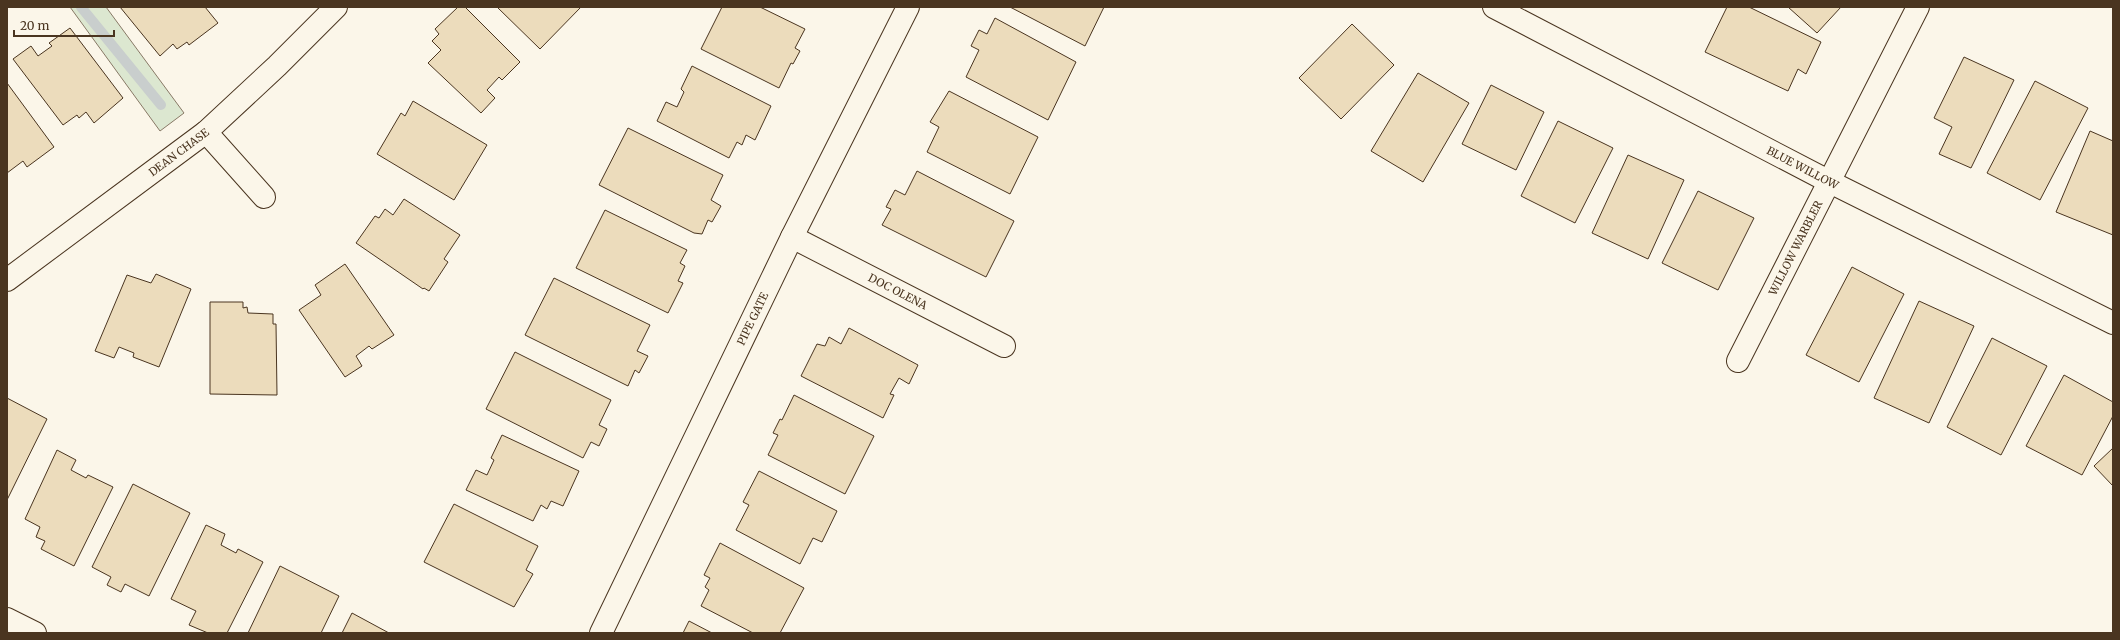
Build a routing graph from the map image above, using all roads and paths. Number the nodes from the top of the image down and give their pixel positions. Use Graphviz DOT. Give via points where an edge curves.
graph roads {
  1 [pos="336,7"];
  2 [pos="908,7"];
  3 [pos="1494,7"];
  4 [pos="1918,7"];
  5 [pos="206,132"];
  6 [pos="1828,181"];
  7 [pos="264,197"];
  8 [pos="792,236"];
  9 [pos="7,280"];
  10 [pos="2113,323"];
  11 [pos="1004,346"];
  12 [pos="1738,361"];
  13 [pos="7,619"];
  14 [pos="35,633"];
  15 [pos="601,633"];
  1 -- 5 [label="street, DEAN CHASE"];
  2 -- 8 [label="street, PIPE GATE"];
  3 -- 6 [label="street, BLUE WILLOW"];
  4 -- 6 [label="street, WILLOW WARBLER"];
  5 -- 7 [label="street"];
  5 -- 9 [label="street, DEAN CHASE"];
  6 -- 10 [label="street, BLUE WILLOW"];
  6 -- 12 [label="street, WILLOW WARBLER"];
  8 -- 11 [label="street, DOC OLENA"];
  8 -- 15 [label="street, PIPE GATE"];
  13 -- 14 [label="street"];
}
